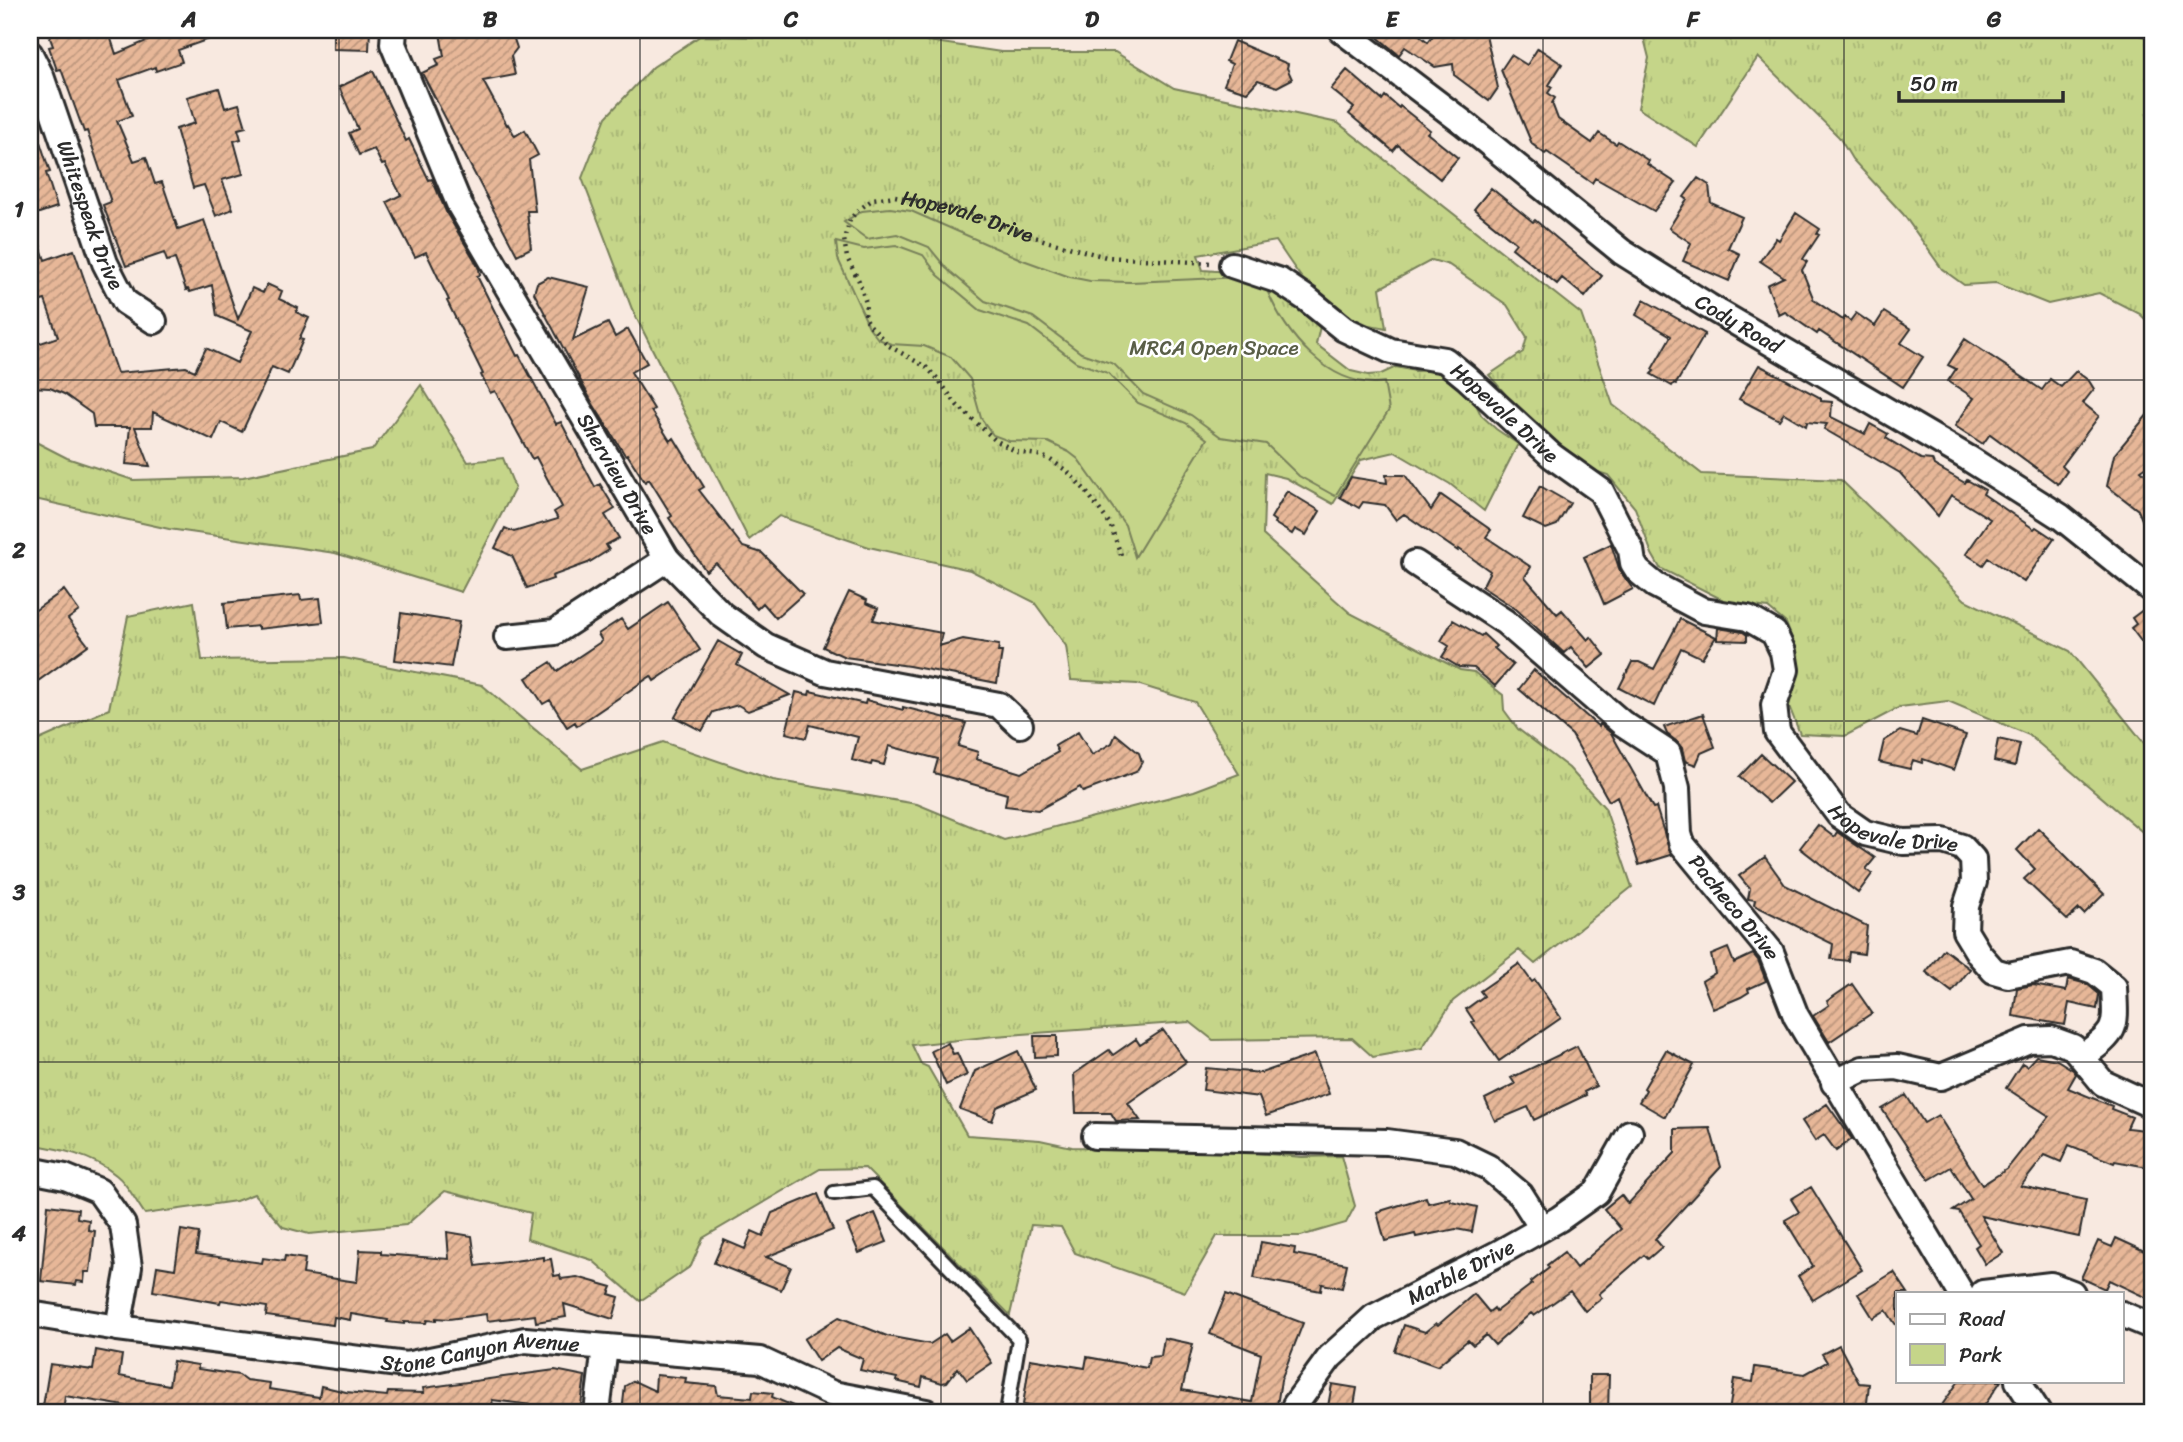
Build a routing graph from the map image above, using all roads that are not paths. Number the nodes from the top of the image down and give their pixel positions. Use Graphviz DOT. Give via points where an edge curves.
graph roads {
  1 [pos="394,30"];
  2 [pos="1341,30"];
  3 [pos="30,54"];
  4 [pos="1232,265"];
  5 [pos="154,321"];
  6 [pos="667,559"];
  7 [pos="1415,563"];
  8 [pos="2153,591"];
  9 [pos="507,637"];
  10 [pos="1020,725"];
  11 [pos="2083,1056"];
  12 [pos="1834,1083"];
  13 [pos="2153,1105"];
  14 [pos="1630,1133"];
  15 [pos="1095,1136"];
  16 [pos="30,1170"];
  17 [pos="834,1193"];
  18 [pos="1542,1228"];
  19 [pos="1960,1292"];
  20 [pos="1992,1292"];
  21 [pos="2069,1292"];
  22 [pos="30,1314"];
  23 [pos="2124,1315"];
  24 [pos="2153,1327"];
  25 [pos="118,1328"];
  26 [pos="605,1347"];
  27 [pos="2019,1382"];
  28 [pos="832,1403"];
  29 [pos="597,1412"];
  30 [pos="926,1412"];
  31 [pos="1007,1412"];
  32 [pos="1293,1412"];
  33 [pos="2038,1412"];
  1 -- 6 [label="street, Sherview Drive" via="393,44 460,206"];
  2 -- 8 [label="street, Cody Road" via="1622,252 2061,517"];
  3 -- 5 [label="street, Whitespeak Drive" via="105,263 125,302"];
  4 -- 11 [label="street, Hopevale Drive" via="1280,281 1344,329 1391,351 1445,360 1552,456 1601,491 1638,571 1704,611 1748,618 1774,632 1786,670 1774,705 1777,732 1839,815 1865,833 1962,847 1973,859 1974,882 1966,906 1965,931 1994,971 2008,975 2070,963 2094,971 2114,987 2116,1019 2108,1039"];
  6 -- 9 [label="street" via="555,632"];
  6 -- 10 [label="street, Sherview Drive" via="722,615 766,646 825,672 999,705"];
  7 -- 12 [label="street, Pacheco Drive" via="1505,622 1622,723 1668,753 1677,788 1682,844 1771,952 1796,1016"];
  11 -- 12 [label="street" via="2063,1042 2029,1040 1941,1077 1897,1067 1863,1069"];
  11 -- 13 [label="street" via="2103,1083"];
  12 -- 19 [label="street, Pacheco Drive"];
  14 -- 18 [label="street, Marble Drive" via="1597,1192"];
  15 -- 18 [label="street" via="1387,1142 1455,1151 1488,1167 1521,1195"];
  16 -- 25 [label="street" via="99,1191 123,1225 129,1267"];
  17 -- 31 [label="lane" via="873,1188 1019,1339"];
  18 -- 32 [label="street, Marble Drive" via="1374,1317 1330,1357"];
  20 -- 21 [label="street" via="2051,1285"];
  22 -- 25 [label="street, Stone Canyon Avenue"];
  23 -- 24 [label="street"];
  25 -- 26 [label="street, Stone Canyon Avenue" via="406,1365 525,1340"];
  26 -- 28 [label="street, Stone Canyon Avenue" via="760,1360"];
  26 -- 29 [label="street"];
  27 -- 33 [label="street"];
  28 -- 30 [label="street, Stone Canyon Avenue"];
}
